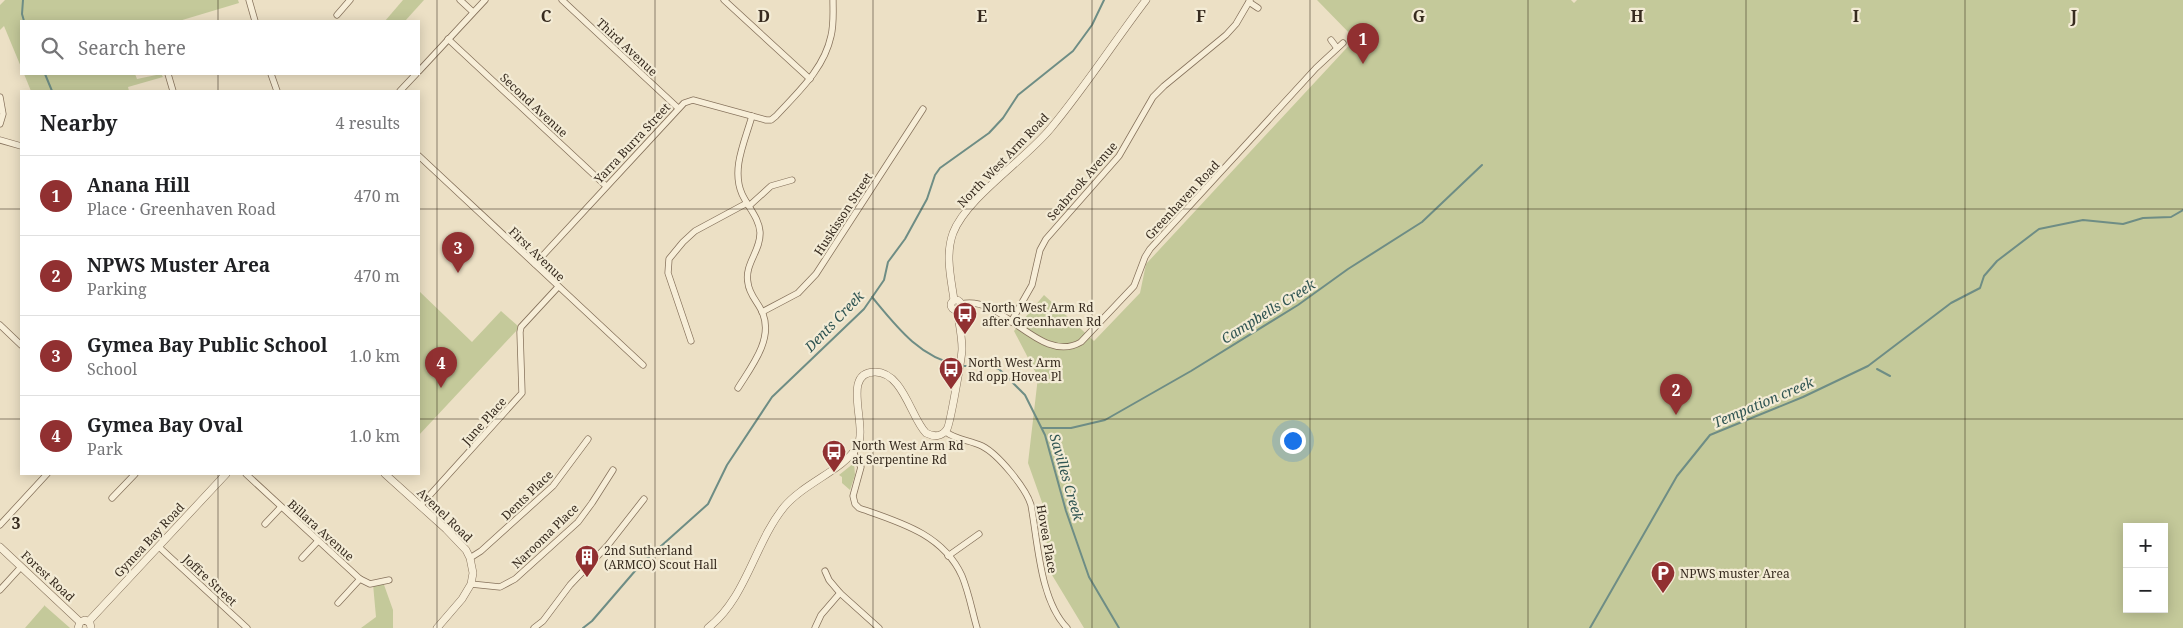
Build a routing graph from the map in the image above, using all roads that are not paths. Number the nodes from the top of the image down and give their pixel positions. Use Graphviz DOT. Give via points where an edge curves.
graph roads {
  1 [pos="249,0"];
  2 [pos="350,0"];
  3 [pos="460,0"];
  4 [pos="485,0"];
  5 [pos="562,0"];
  6 [pos="724,0"];
  7 [pos="833,0"];
  8 [pos="1146,0"];
  9 [pos="1250,1"];
  10 [pos="1258,8"];
  11 [pos="473,12"];
  12 [pos="337,15"];
  13 [pos="255,20"];
  14 [pos="448,39"];
  15 [pos="1331,40"];
  16 [pos="1343,42"];
  17 [pos="1337,48"];
  18 [pos="420,70"];
  19 [pos="168,75"];
  20 [pos="271,75"];
  21 [pos="415,75"];
  22 [pos="810,80"];
  23 [pos="173,90"];
  24 [pos="277,90"];
  25 [pos="401,90"];
  26 [pos="0,96"];
  27 [pos="678,108"];
  28 [pos="923,109"];
  29 [pos="752,116"];
  30 [pos="0,124"];
  31 [pos="0,140"];
  32 [pos="20,146"];
  33 [pos="420,157"];
  34 [pos="792,180"];
  35 [pos="606,186"];
  36 [pos="748,205"];
  37 [pos="535,264"];
  38 [pos="558,287"];
  39 [pos="959,307"];
  40 [pos="762,312"];
  41 [pos="1011,322"];
  42 [pos="0,325"];
  43 [pos="691,341"];
  44 [pos="20,344"];
  45 [pos="643,365"];
  46 [pos="738,388"];
  47 [pos="946,432"];
  48 [pos="588,439"];
  49 [pos="854,452"];
  50 [pos="613,470"];
  51 [pos="46,475"];
  52 [pos="134,475"];
  53 [pos="225,475"];
  54 [pos="247,475"];
  55 [pos="386,475"];
  56 [pos="112,498"];
  57 [pos="644,499"];
  58 [pos="420,506"];
  59 [pos="281,507"];
  60 [pos="265,524"];
  61 [pos="0,525"];
  62 [pos="979,534"];
  63 [pos="318,540"];
  64 [pos="0,547"];
  65 [pos="159,547"];
  66 [pos="948,556"];
  67 [pos="302,558"];
  68 [pos="470,558"];
  69 [pos="21,567"];
  70 [pos="825,571"];
  71 [pos="360,579"];
  72 [pos="389,580"];
  73 [pos="471,584"];
  74 [pos="0,590"];
  75 [pos="840,593"];
  76 [pos="338,603"];
  77 [pos="79,625"];
  78 [pos="90,625"];
  79 [pos="247,628"];
  80 [pos="437,628"];
  81 [pos="534,628"];
  82 [pos="708,628"];
  83 [pos="815,628"];
  84 [pos="879,628"];
  85 [pos="977,628"];
  86 [pos="1067,628"];
  1 -- 13 [label="street"];
  2 -- 12 [label="street"];
  3 -- 11 [label="street"];
  4 -- 11 [label="street"];
  5 -- 27 [label="street, Third Avenue"];
  6 -- 22 [label="street"];
  7 -- 22 [label="street" via="831,38"];
  8 -- 39 [label="street, North West Arm Road" via="1051,128 971,205 959,222 949,249 954,300 951,306"];
  9 -- 10 [label="street, Seabrook Avenue"];
  9 -- 41 [label="street, Seabrook Avenue" via="1226,35 1159,91 1145,108 1119,156 1046,239 1040,250 1032,286"];
  11 -- 14 [label="street"];
  14 -- 18 [label="street"];
  14 -- 35 [label="street, Second Avenue"];
  15 -- 17 [label="street"];
  16 -- 17 [label="street, Greenhaven Road"];
  17 -- 41 [label="street, Greenhaven Road" via="1150,249 1134,286 1085,339 1070,347 1054,346"];
  19 -- 23 [label="street"];
  20 -- 24 [label="street"];
  21 -- 25 [label="street"];
  22 -- 29 [label="street, Yarra Burra Street" via="771,120"];
  26 -- 30 [label="street" via="3,114"];
  27 -- 29 [label="street, Yarra Burra Street" via="693,100"];
  27 -- 35 [label="street, Yarra Burra Street"];
  28 -- 40 [label="street, Huskisson Street" via="816,274 798,293"];
  29 -- 36 [label="street" via="738,170 739,186"];
  31 -- 32 [label="street"];
  33 -- 37 [label="street, First Avenue"];
  34 -- 36 [label="street" via="771,186"];
  35 -- 37 [label="street, Yarra Burra Street"];
  36 -- 40 [label="street" via="760,232 758,248 748,268 747,283"];
  36 -- 43 [label="street" via="695,230 669,259 668,273"];
  37 -- 38 [label="street, First Avenue"];
  38 -- 45 [label="street, First Avenue"];
  38 -- 58 [label="street, June Place" via="521,327 522,393"];
  39 -- 41 [label="street, Greenhaven Road" via="972,302"];
  39 -- 47 [label="street" via="962,360"];
  40 -- 46 [label="street" via="765,325 763,342"];
  42 -- 44 [label="street"];
  47 -- 49 [label="street" via="926,434 905,395 889,376 870,372 860,379 857,386 862,433"];
  47 -- 86 [label="street, Hovea Place" via="987,449 1027,492 1048,597 1056,615"];
  48 -- 68 [label="street, Dents Place" via="554,486"];
  49 -- 66 [label="street" via="861,467 854,504 923,532"];
  49 -- 82 [label="street" via="783,508 766,533 735,597"];
  50 -- 73 [label="street, Narooma Place" via="578,522 515,579 500,587"];
  51 -- 61 [label="street"];
  52 -- 56 [label="street"];
  53 -- 65 [label="street, Gymea Bay Road"];
  54 -- 59 [label="street, Billara Avenue"];
  55 -- 58 [label="street, Avenel Road"];
  57 -- 81 [label="street"];
  58 -- 68 [label="street, Avenel Road" via="466,550"];
  59 -- 60 [label="street"];
  59 -- 63 [label="street, Billara Avenue"];
  62 -- 66 [label="street"];
  63 -- 67 [label="street"];
  63 -- 71 [label="street, Billara Avenue"];
  64 -- 69 [label="street, Forest Road"];
  65 -- 78 [label="street, Gymea Bay Road"];
  65 -- 79 [label="street, Joffre Street"];
  66 -- 85 [label="street" via="962,576"];
  68 -- 73 [label="street, Avenel Road"];
  69 -- 74 [label="street"];
  69 -- 77 [label="street, Forest Road"];
  70 -- 75 [label="street"];
  71 -- 72 [label="street" via="370,584"];
  71 -- 76 [label="street"];
  73 -- 80 [label="street"];
  75 -- 83 [label="street"];
  75 -- 84 [label="street"];
  77 -- 78 [label="street" via="85,620"];
}
